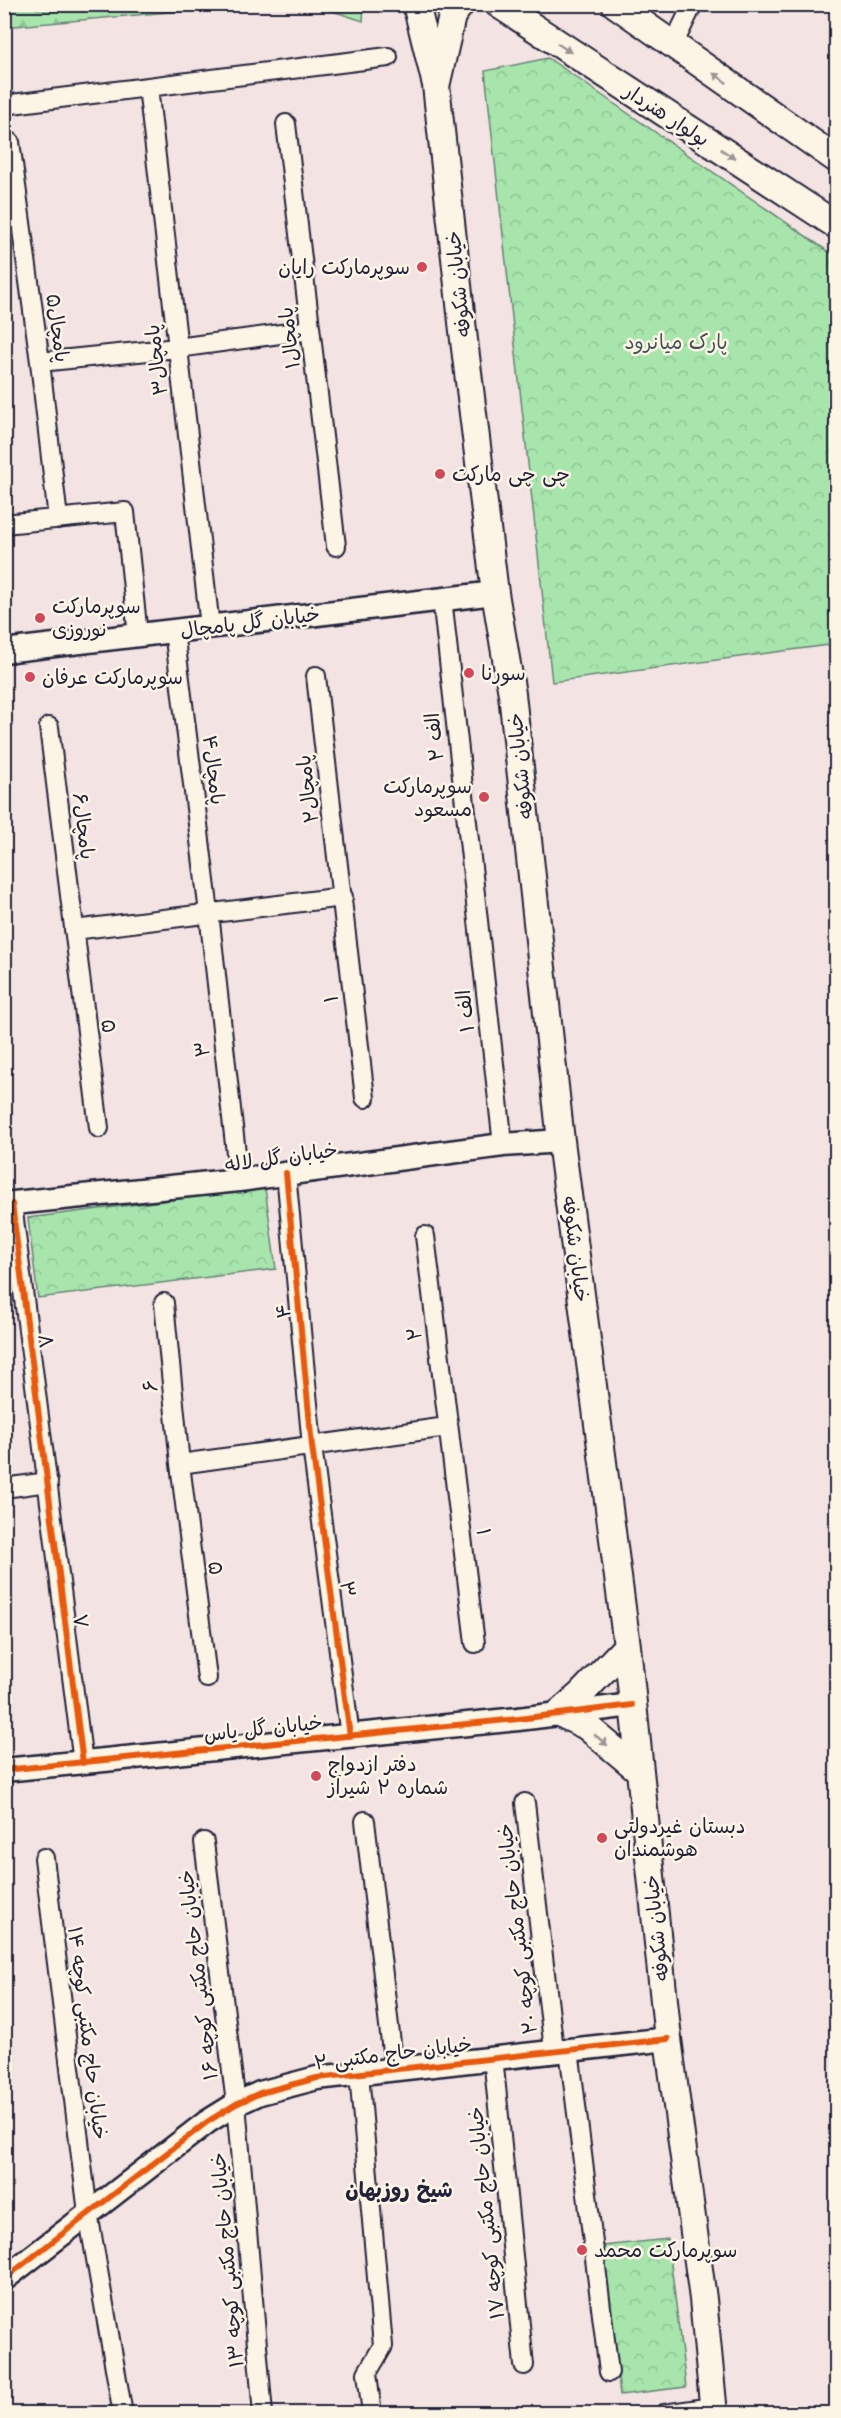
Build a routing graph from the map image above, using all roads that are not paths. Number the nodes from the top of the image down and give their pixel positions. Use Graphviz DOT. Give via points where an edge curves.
graph roads {
  1 [pos="416,4"];
  2 [pos="460,4"];
  3 [pos="498,4"];
  4 [pos="526,4"];
  5 [pos="615,4"];
  6 [pos="693,4"];
  7 [pos="537,31"];
  8 [pos="672,45"];
  9 [pos="388,57"];
  10 [pos="436,85"];
  11 [pos="148,87"];
  12 [pos="4,105"];
  13 [pos="286,124"];
  14 [pos="10,142"];
  15 [pos="837,159"];
  16 [pos="837,225"];
  17 [pos="310,330"];
  18 [pos="177,348"];
  19 [pos="40,362"];
  20 [pos="58,519"];
  21 [pos="4,524"];
  22 [pos="336,546"];
  23 [pos="495,593"];
  24 [pos="441,598"];
  25 [pos="210,627"];
  26 [pos="174,632"];
  27 [pos="138,636"];
  28 [pos="4,651"];
  29 [pos="316,676"];
  30 [pos="49,727"];
  31 [pos="472,872"];
  32 [pos="342,897"];
  33 [pos="209,913"];
  34 [pos="74,930"];
  35 [pos="365,1098"];
  36 [pos="99,1128"];
  37 [pos="561,1140"];
  38 [pos="502,1145"];
  39 [pos="286,1173"];
  40 [pos="239,1180"];
  41 [pos="8,1204"];
  42 [pos="425,1236"];
  43 [pos="164,1303"];
  44 [pos="447,1427"];
  45 [pos="312,1446"];
  46 [pos="180,1464"];
  47 [pos="48,1482"];
  48 [pos="4,1488"];
  49 [pos="475,1643"];
  50 [pos="627,1646"];
  51 [pos="207,1678"];
  52 [pos="632,1705"];
  53 [pos="559,1713"];
  54 [pos="350,1736"];
  55 [pos="82,1763"];
  56 [pos="4,1770"];
  57 [pos="640,1771"];
  58 [pos="525,1803"];
  59 [pos="365,1821"];
  60 [pos="204,1842"];
  61 [pos="44,1858"];
  62 [pos="668,2039"];
  63 [pos="561,2050"];
  64 [pos="493,2057"];
  65 [pos="394,2069"];
  66 [pos="359,2073"];
  67 [pos="236,2104"];
  68 [pos="88,2213"];
  69 [pos="4,2279"];
  70 [pos="524,2365"];
  71 [pos="609,2372"];
  72 [pos="714,2410"];
  73 [pos="123,2414"];
  74 [pos="262,2414"];
  75 [pos="372,2414"];
  76 [pos="664,2414"];
  1 -- 10 [label="main road, خیابان شکوفه"];
  2 -- 10 [label="main road, خیابان شکوفه" via="452,16"];
  3 -- 7 [label="main road, بولوار هنردار"];
  4 -- 7 [label="main road"];
  5 -- 8 [label="main road"];
  6 -- 8 [label="street"];
  7 -- 16 [label="main road, بولوار هنردار, one-way"];
  15 -- 8 [label="main road, one-way"];
  9 -- 11 [label="street"];
  10 -- 23 [label="main road, خیابان شکوفه"];
  11 -- 12 [label="street"];
  11 -- 18 [label="street, پامچال۳"];
  13 -- 17 [label="street, پامچال۱"];
  14 -- 19 [label="street, پامچال۵"];
  17 -- 18 [label="street"];
  17 -- 22 [label="street, پامچال۱"];
  18 -- 19 [label="street"];
  18 -- 25 [label="street, پامچال۳"];
  19 -- 20 [label="street, پامچال۵"];
  20 -- 21 [label="street"];
  20 -- 27 [label="street" via="125,512"];
  23 -- 24 [label="street, خیابان گل پامچال"];
  23 -- 37 [label="main road, خیابان شکوفه" via="512,694"];
  24 -- 25 [label="street, خیابان گل پامچال"];
  24 -- 31 [label="street, ۲ الف"];
  25 -- 26 [label="street, خیابان گل پامچال"];
  26 -- 27 [label="street, خیابان گل پامچال"];
  26 -- 33 [label="street, پامچال۴"];
  27 -- 28 [label="street, خیابان گل پامچال"];
  29 -- 32 [label="street, پامچال۲"];
  30 -- 34 [label="street, پامچال۶"];
  31 -- 38 [label="street, ۱ الف"];
  32 -- 33 [label="street"];
  32 -- 35 [label="street, ۱"];
  33 -- 34 [label="street"];
  33 -- 40 [label="street, ۳"];
  34 -- 36 [label="street, ۵"];
  37 -- 38 [label="street, خیابان گل لاله"];
  37 -- 50 [label="main road, خیابان شکوفه"];
  38 -- 39 [label="street, خیابان گل لاله"];
  39 -- 40 [label="street, خیابان گل لاله"];
  39 -- 45 [label="street, ۴"];
  40 -- 41 [label="street, خیابان گل لاله"];
  41 -- 47 [label="street, ۸"];
  42 -- 44 [label="street, ۲"];
  43 -- 46 [label="street, ۶"];
  44 -- 45 [label="street"];
  44 -- 49 [label="street, ۱"];
  45 -- 46 [label="street"];
  45 -- 54 [label="street, ۳"];
  46 -- 51 [label="street, ۵"];
  47 -- 48 [label="street"];
  47 -- 55 [label="street, ۷"];
  50 -- 52 [label="main road, خیابان شکوفه"];
  50 -- 53 [label="main road"];
  52 -- 53 [label="street, خیابان گل یاس"];
  52 -- 57 [label="main road, خیابان شکوفه"];
  53 -- 54 [label="street, خیابان گل یاس"];
  53 -- 57 [label="main road, one-way" via="586,1726"];
  54 -- 55 [label="street, خیابان گل یاس"];
  55 -- 56 [label="street, خیابان گل یاس"];
  57 -- 62 [label="main road, خیابان شکوفه"];
  58 -- 63 [label="street, خیابان حاج مکتبی کوچه ۲۰"];
  59 -- 65 [label="street"];
  60 -- 67 [label="street, خیابان حاج مکتبی کوچه ۱۶"];
  61 -- 68 [label="street, خیابان حاج مکتبی کوچه ۱۴"];
  62 -- 63 [label="street, خیابان حاج مکتبی ۲"];
  62 -- 72 [label="main road, خیابان شکوفه"];
  63 -- 64 [label="street, خیابان حاج مکتبی ۲"];
  63 -- 71 [label="street, خیابان حاج مکتبی کوچه ۲۰"];
  64 -- 65 [label="street, خیابان حاج مکتبی ۲"];
  64 -- 70 [label="street, خیابان حاج مکتبی کوچه ۱۷"];
  65 -- 66 [label="street, خیابان حاج مکتبی ۲"];
  66 -- 67 [label="street, خیابان حاج مکتبی ۲" via="317,2078 260,2093"];
  66 -- 75 [label="street" via="383,2346 367,2373"];
  67 -- 68 [label="street, خیابان حاج مکتبی ۲"];
  67 -- 74 [label="street, خیابان حاج مکتبی کوچه ۱۳"];
  68 -- 69 [label="street, خیابان حاج مکتبی ۲"];
  68 -- 73 [label="street, خیابان حاج مکتبی کوچه ۱۴"];
  72 -- 76 [label="street"];
}
